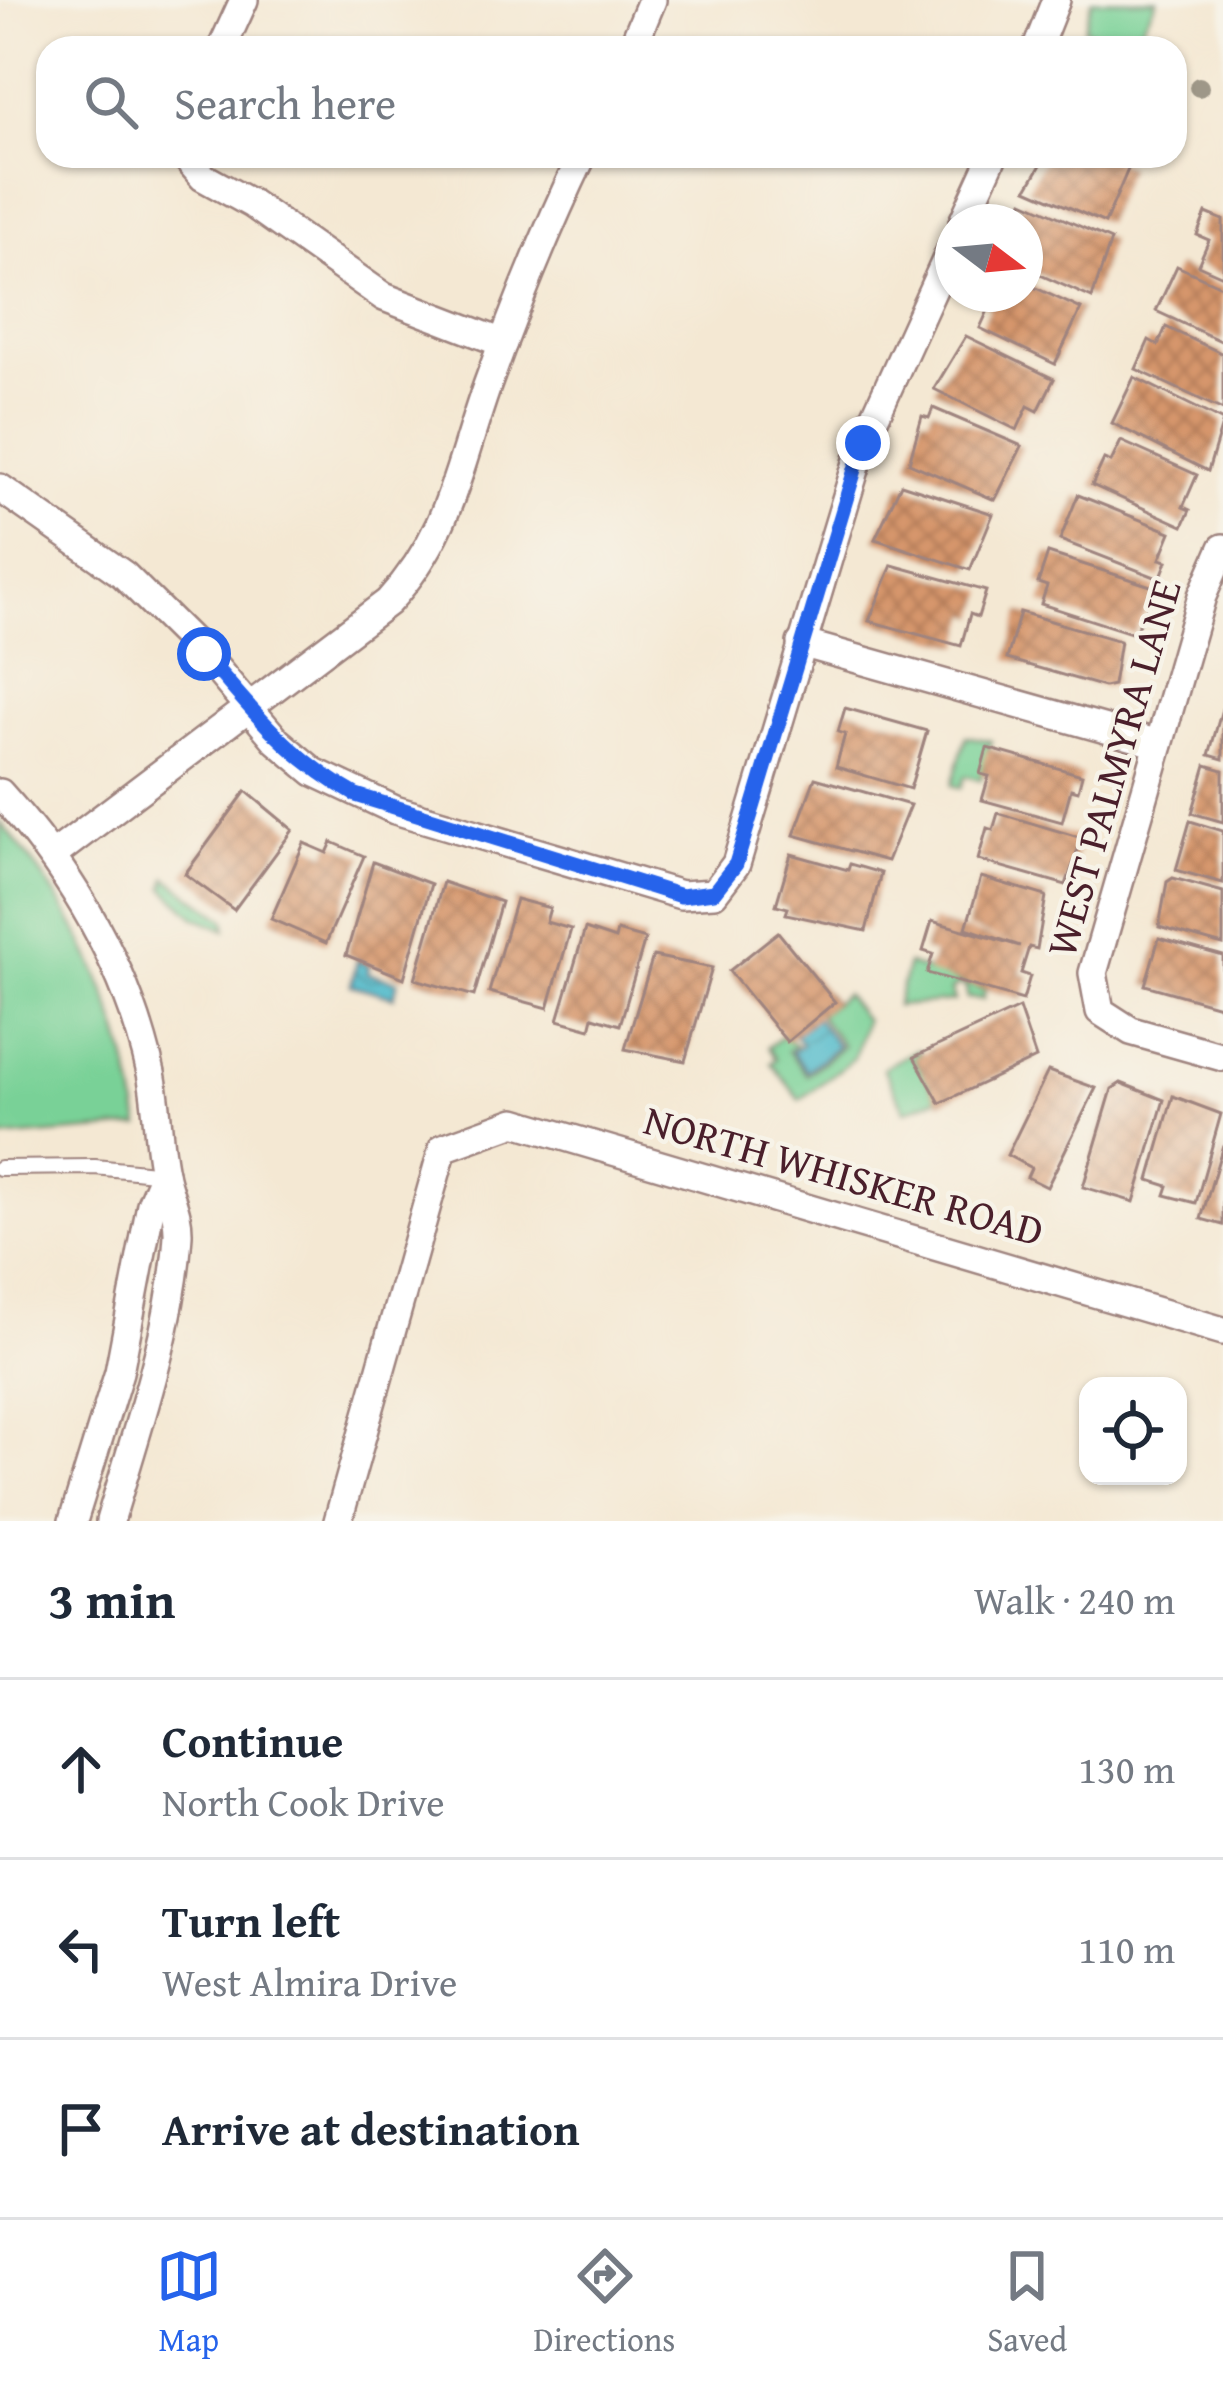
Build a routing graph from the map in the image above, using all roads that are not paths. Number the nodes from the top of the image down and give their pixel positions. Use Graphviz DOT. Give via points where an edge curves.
graph roads {
  1 [pos="244,0"];
  2 [pos="652,0"];
  3 [pos="1057,0"];
  4 [pos="228,36"];
  5 [pos="637,36"];
  6 [pos="1042,36"];
  7 [pos="195,168"];
  8 [pos="577,168"];
  9 [pos="988,168"];
  10 [pos="971,204"];
  11 [pos="935,285"];
  12 [pos="503,343"];
  13 [pos="0,488"];
  14 [pos="1223,548"];
  15 [pos="801,643"];
  16 [pos="248,706"];
  17 [pos="1159,743"];
  18 [pos="0,793"];
  19 [pos="52,856"];
  20 [pos="1223,1058"];
  21 [pos="0,1168"];
  22 [pos="164,1174"];
  23 [pos="1223,1330"];
  24 [pos="73,1521"];
  25 [pos="110,1521"];
  26 [pos="338,1521"];
  1 -- 4 [label="street"];
  2 -- 5 [label="street"];
  3 -- 6 [label="street"];
  7 -- 12 [label="street" via="353,279"];
  8 -- 12 [label="street"];
  9 -- 10 [label="street"];
  11 -- 15 [label="street" via="863,443"];
  12 -- 16 [label="street" via="441,532 418,570 388,602"];
  13 -- 16 [label="street" via="124,575"];
  14 -- 17 [label="street, WEST PALMYRA LANE"];
  15 -- 16 [label="street" via="736,864 714,892 681,896 394,810 314,772"];
  15 -- 17 [label="street"];
  16 -- 19 [label="street"];
  17 -- 20 [label="street, WEST PALMYRA LANE" via="1093,973 1100,1011 1132,1031"];
  18 -- 19 [label="street"];
  19 -- 22 [label="street" via="116,960 157,1107"];
  21 -- 22 [label="lane"];
  22 -- 24 [label="street" via="151,1204 119,1372"];
  22 -- 25 [label="street" via="178,1233 168,1304"];
  23 -- 26 [label="street, NORTH WHISKER ROAD" via="515,1122 443,1148"];
}
